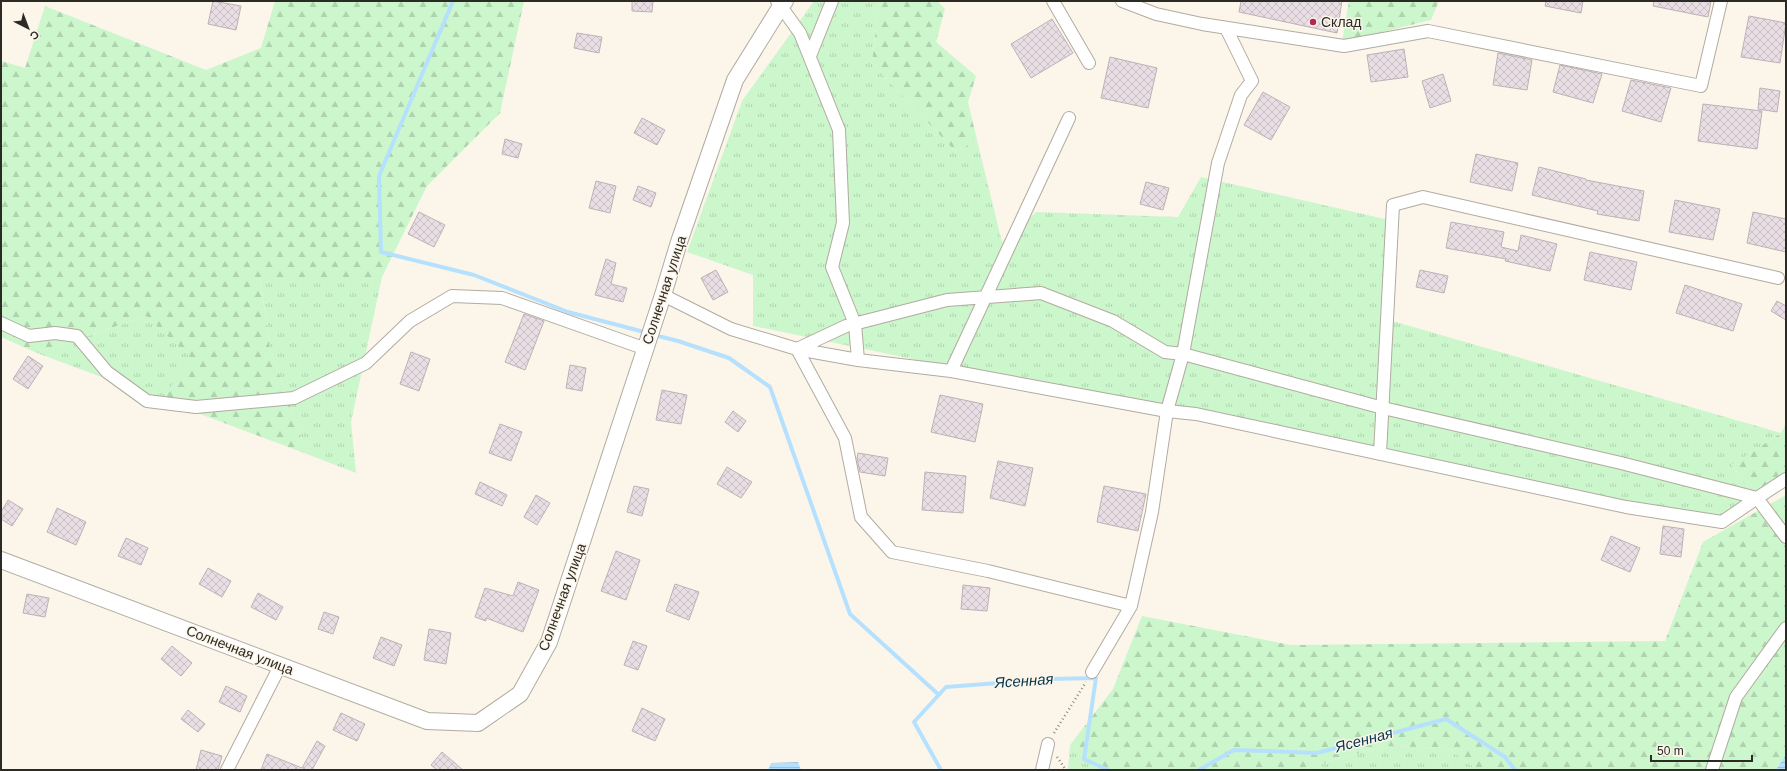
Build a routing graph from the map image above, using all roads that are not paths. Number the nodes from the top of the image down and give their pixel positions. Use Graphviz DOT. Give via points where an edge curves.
graph roads {
  1 [pos="832,1"];
  2 [pos="1053,1"];
  3 [pos="1122,1"];
  4 [pos="1721,1"];
  5 [pos="781,2"];
  6 [pos="1226,28"];
  7 [pos="810,56"];
  8 [pos="1089,63"];
  9 [pos="1069,118"];
  10 [pos="1778,278"];
  11 [pos="663,295"];
  12 [pos="985,298"];
  13 [pos="1,324"];
  14 [pos="855,324"];
  15 [pos="646,349"];
  16 [pos="797,349"];
  17 [pos="1183,354"];
  18 [pos="858,360"];
  19 [pos="951,371"];
  20 [pos="1383,408"];
  21 [pos="1167,410"];
  22 [pos="1380,454"];
  23 [pos="1786,479"];
  24 [pos="1757,498"];
  25 [pos="1786,537"];
  26 [pos="1,560"];
  27 [pos="1131,606"];
  28 [pos="1786,628"];
  29 [pos="280,666"];
  30 [pos="1092,672"];
  31 [pos="1048,744"];
  32 [pos="227,770"];
  33 [pos="1042,770"];
  34 [pos="1712,770"];
  1 -- 7 [label="street"];
  2 -- 8 [label="street"];
  3 -- 6 [label="street" via="1156,14"];
  4 -- 6 [label="street" via="1701,86 1428,31 1344,46"];
  5 -- 7 [label="street" via="800,33"];
  5 -- 11 [label="street, Солнечная улица" via="735,80"];
  6 -- 17 [label="street" via="1252,81 1241,95 1218,163"];
  7 -- 14 [label="street" via="839,130 843,223 832,267"];
  9 -- 12 [label="street"];
  10 -- 20 [label="street" via="1422,197 1394,205"];
  11 -- 15 [label="street, Солнечная улица"];
  11 -- 16 [label="street" via="730,329"];
  12 -- 14 [label="street" via="948,300"];
  12 -- 17 [label="street" via="1041,293 1113,321 1164,352"];
  12 -- 19 [label="street"];
  13 -- 15 [label="street" via="29,336 55,333 77,336 107,372 147,401 196,407 294,398 366,363 410,321 452,296 502,298"];
  14 -- 16 [label="street"];
  14 -- 18 [label="street"];
  15 -- 29 [label="street, Солнечная улица" via="548,642 520,694 478,723 428,722"];
  16 -- 18 [label="street"];
  16 -- 27 [label="street" via="845,438 861,517 892,552 988,571"];
  17 -- 20 [label="street"];
  17 -- 21 [label="street"];
  18 -- 19 [label="street"];
  19 -- 21 [label="street"];
  20 -- 22 [label="street"];
  20 -- 24 [label="street" via="1621,463"];
  21 -- 22 [label="street"];
  21 -- 27 [label="street" via="1152,512"];
  22 -- 24 [label="street" via="1626,507 1722,522"];
  23 -- 24 [label="street"];
  24 -- 25 [label="street"];
  26 -- 29 [label="street, Солнечная улица"];
  27 -- 30 [label="street"];
  28 -- 34 [label="street" via="1736,697"];
  29 -- 32 [label="street"];
  31 -- 33 [label="street"];
}
